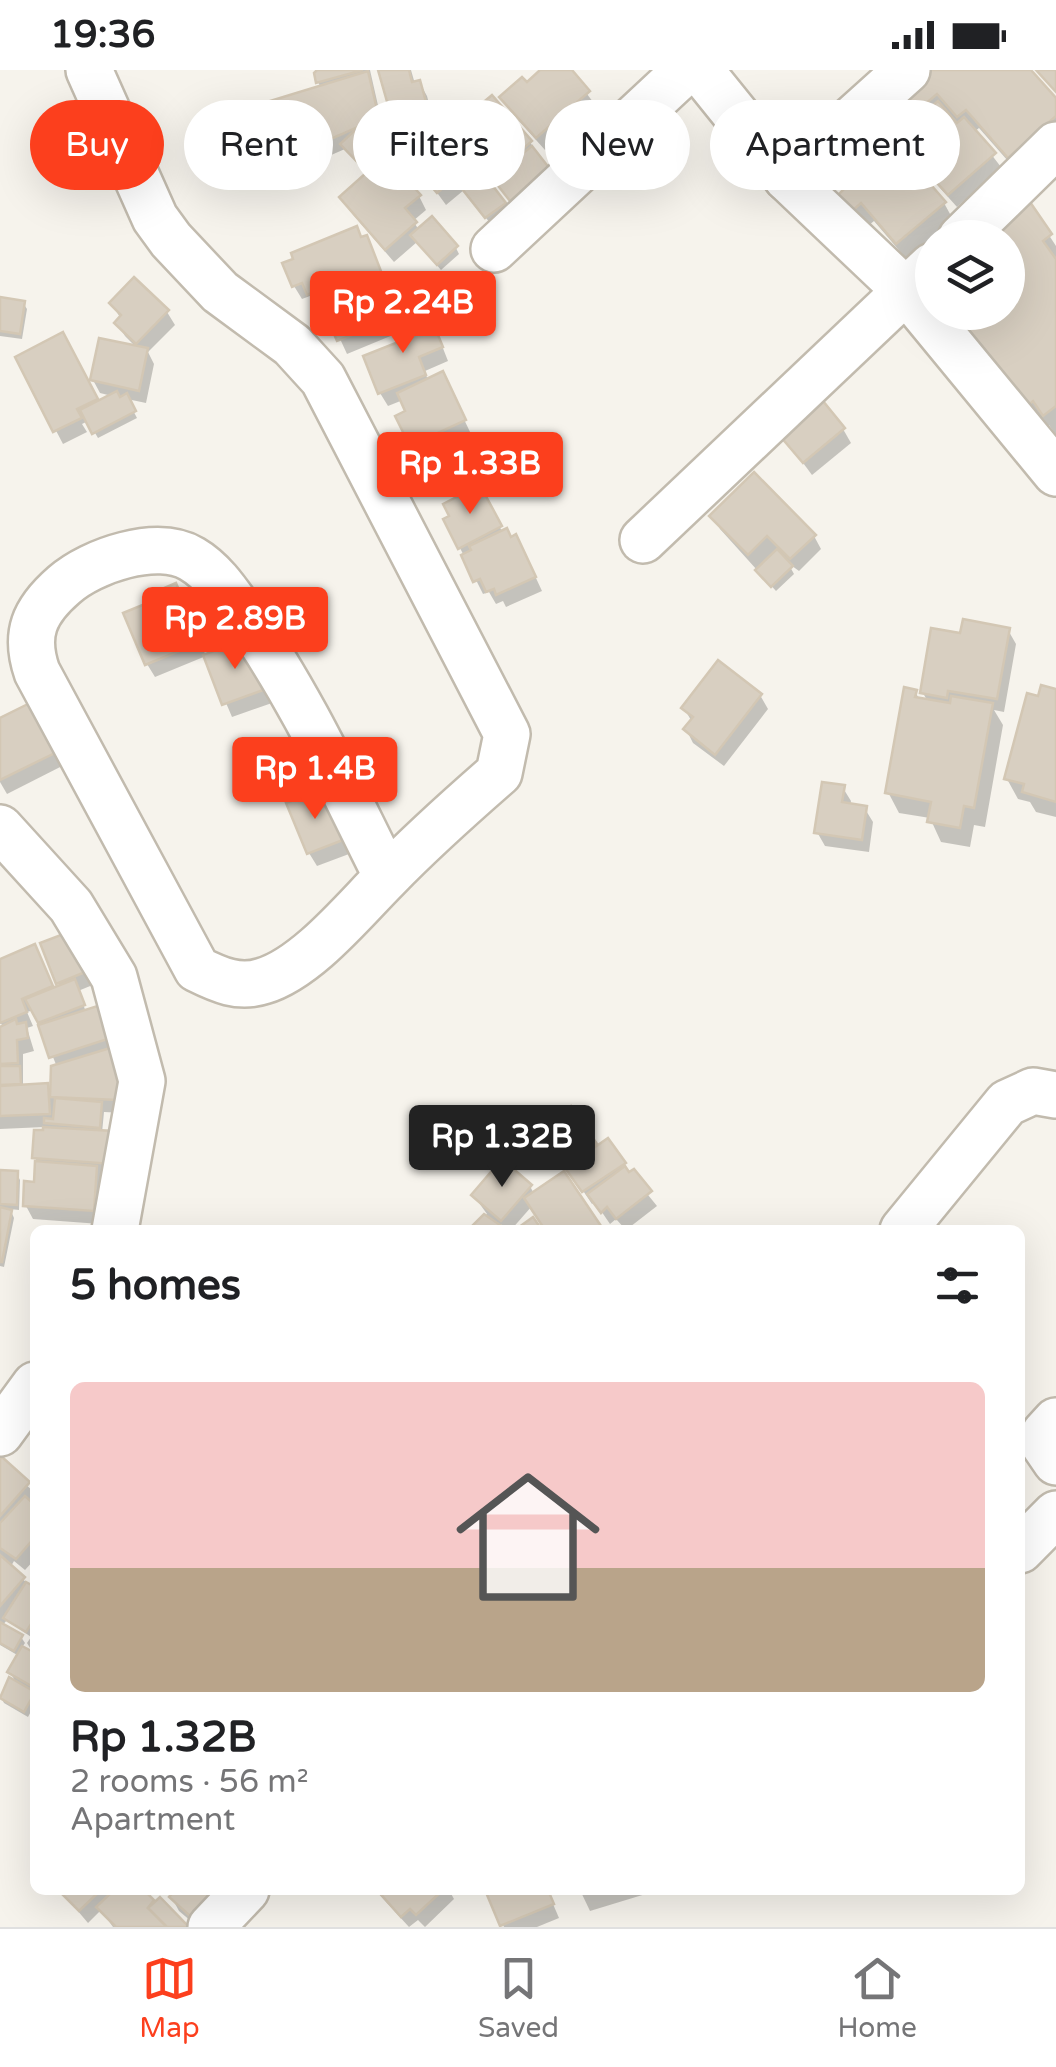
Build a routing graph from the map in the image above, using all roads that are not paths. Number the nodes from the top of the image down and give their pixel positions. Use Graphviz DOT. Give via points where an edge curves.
graph roads {
  1 [pos="89,70"];
  2 [pos="686,70"];
  3 [pos="700,70"];
  4 [pos="907,70"];
  5 [pos="724,100"];
  6 [pos="874,100"];
  7 [pos="1056,146"];
  8 [pos="803,190"];
  9 [pos="980,220"];
  10 [pos="494,249"];
  11 [pos="915,275"];
  12 [pos="915,284"];
  13 [pos="956,330"];
  14 [pos="1056,474"];
  15 [pos="643,540"];
  16 [pos="0,828"];
  17 [pos="387,877"];
  18 [pos="1056,1094"];
  19 [pos="116,1225"];
  20 [pos="906,1225"];
  21 [pos="30,1392"];
  22 [pos="1056,1421"];
  23 [pos="0,1433"];
  24 [pos="1056,1462"];
  25 [pos="1056,1514"];
  26 [pos="1025,1545"];
  27 [pos="241,1895"];
  28 [pos="211,1927"];
  1 -- 17 [label="street" via="171,240 220,292 292,346 323,379 507,734 499,773"];
  2 -- 10 [label="street"];
  3 -- 5 [label="street"];
  4 -- 6 [label="street"];
  7 -- 9 [label="street"];
  8 -- 11 [label="street"];
  12 -- 15 [label="street"];
  13 -- 14 [label="street"];
  16 -- 19 [label="street" via="71,906 114,977 142,1080"];
  17 -- 17 [label="street" via="337,930 282,973 244,985 198,969 37,672 28,646 43,604 74,576 141,549 189,556 219,582 277,662"];
  18 -- 20 [label="street" via="1033,1092 1006,1103"];
  21 -- 23 [label="street"];
  22 -- 24 [label="street" via="1043,1443"];
  25 -- 26 [label="street"];
  27 -- 28 [label="street"];
}
